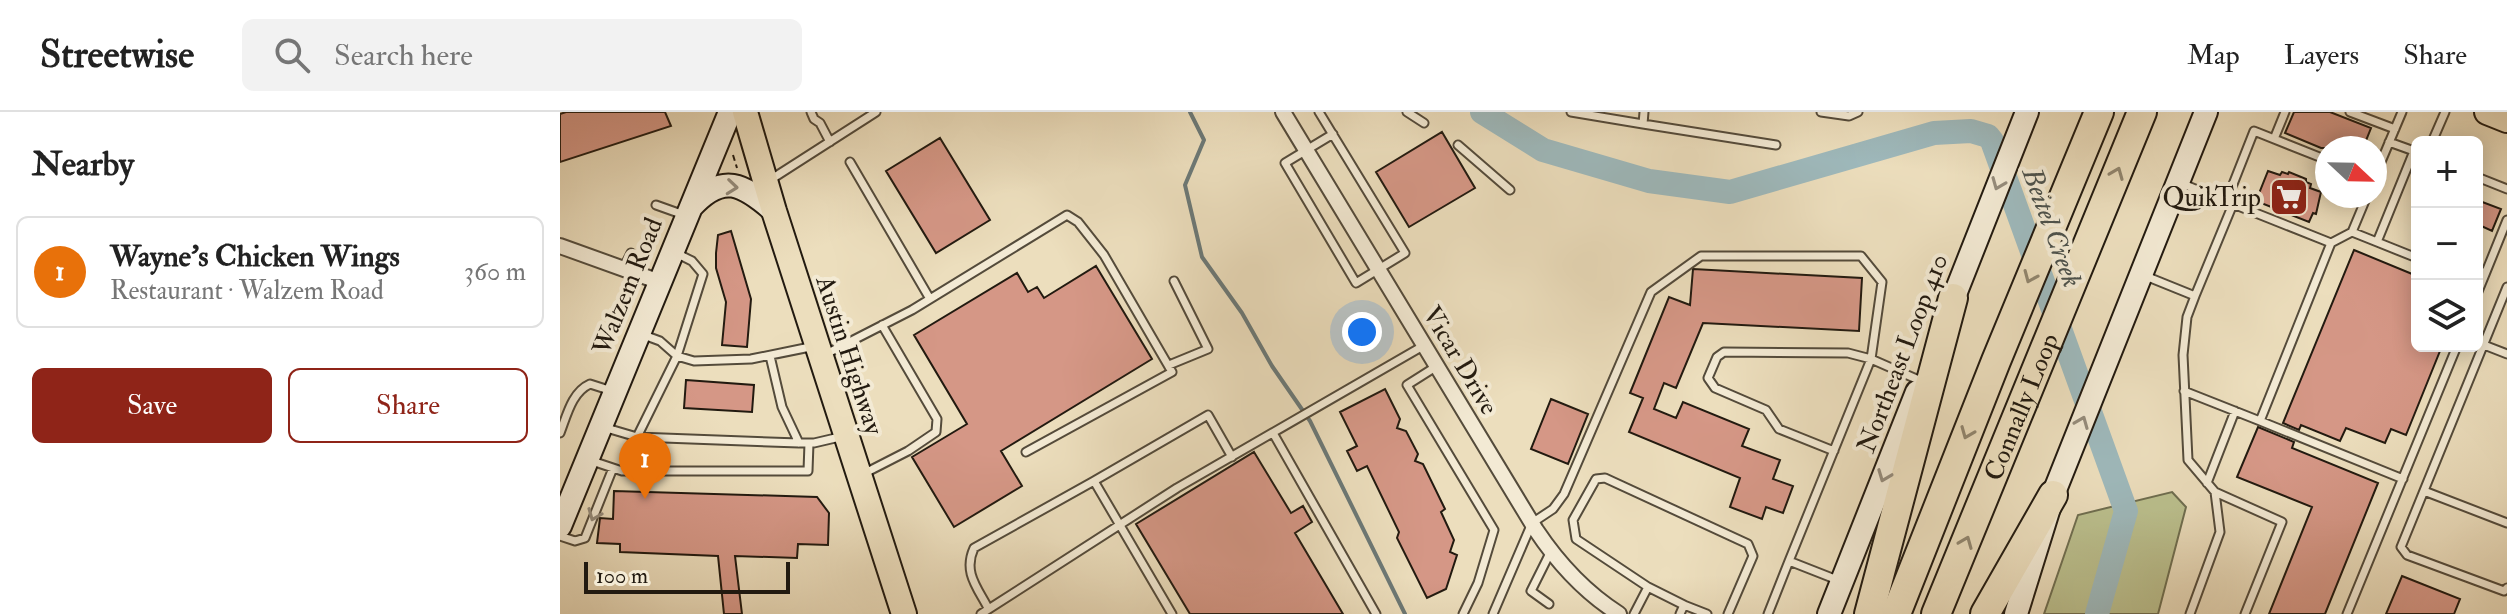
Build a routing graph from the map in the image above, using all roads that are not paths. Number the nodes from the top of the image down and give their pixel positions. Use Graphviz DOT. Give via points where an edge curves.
graph roads {
  1 [pos="730,112"];
  2 [pos="745,112"];
  3 [pos="811,112"];
  4 [pos="876,112"];
  5 [pos="1283,112"];
  6 [pos="1319,112"];
  7 [pos="1407,112"];
  8 [pos="1571,112"];
  9 [pos="1644,112"];
  10 [pos="1821,112"];
  11 [pos="1858,112"];
  12 [pos="2027,112"];
  13 [pos="2099,112"];
  14 [pos="2142,112"];
  15 [pos="2206,112"];
  16 [pos="2285,112"];
  17 [pos="2350,112"];
  18 [pos="2402,112"];
  19 [pos="2445,112"];
  20 [pos="1424,123"];
  21 [pos="1643,124"];
  22 [pos="2395,129"];
  23 [pos="1333,134"];
  24 [pos="2435,136"];
  25 [pos="2274,139"];
  26 [pos="830,142"];
  27 [pos="2389,142"];
  28 [pos="1458,145"];
  29 [pos="1776,145"];
  30 [pos="2387,147"];
  31 [pos="1306,150"];
  32 [pos="2411,150"];
  33 [pos="2315,155"];
  34 [pos="2411,161"];
  35 [pos="850,162"];
  36 [pos="2483,179"];
  37 [pos="766,182"];
  38 [pos="2178,182"];
  39 [pos="2507,189"];
  40 [pos="1510,190"];
  41 [pos="2229,203"];
  42 [pos="656,205"];
  43 [pos="2362,208"];
  44 [pos="774,211"];
  45 [pos="688,212"];
  46 [pos="2507,220"];
  47 [pos="2352,232"];
  48 [pos="2377,242"];
  49 [pos="2331,243"];
  50 [pos="560,246"];
  51 [pos="672,251"];
  52 [pos="631,253"];
  53 [pos="2411,256"];
  54 [pos="2483,268"];
  55 [pos="623,269"];
  56 [pos="1378,270"];
  57 [pos="2141,274"];
  58 [pos="1174,281"];
  59 [pos="660,282"];
  60 [pos="2507,287"];
  61 [pos="2195,296"];
  62 [pos="1953,298"];
  63 [pos="930,299"];
  64 [pos="882,325"];
  65 [pos="639,333"];
  66 [pos="1424,345"];
  67 [pos="2484,345"];
  68 [pos="819,351"];
  69 [pos="2455,352"];
  70 [pos="2507,354"];
  71 [pos="677,356"];
  72 [pos="770,356"];
  73 [pos="1871,359"];
  74 [pos="1169,365"];
  75 [pos="1437,366"];
  76 [pos="1921,381"];
  77 [pos="2184,391"];
  78 [pos="614,392"];
  79 [pos="2235,411"];
  80 [pos="2260,421"];
  81 [pos="601,426"];
  82 [pos="560,433"];
  83 [pos="1273,433"];
  84 [pos="846,435"];
  85 [pos="637,437"];
  86 [pos="799,443"];
  87 [pos="809,443"];
  88 [pos="1834,451"];
  89 [pos="1026,452"];
  90 [pos="1232,457"];
  91 [pos="587,459"];
  92 [pos="613,468"];
  93 [pos="859,476"];
  94 [pos="2403,479"];
  95 [pos="1094,481"];
  96 [pos="2207,483"];
  97 [pos="2424,491"];
  98 [pos="2215,492"];
  99 [pos="566,493"];
  100 [pos="2053,495"];
  101 [pos="1532,523"];
  102 [pos="2507,523"];
  103 [pos="1121,524"];
  104 [pos="560,526"];
  105 [pos="560,536"];
  106 [pos="1551,551"];
  107 [pos="1789,561"];
  108 [pos="1842,582"];
  109 [pos="1648,587"];
  110 [pos="2507,588"];
  111 [pos="1549,604"];
  112 [pos="1684,605"];
  113 [pos="988,608"];
  114 [pos="904,614"];
  115 [pos="981,614"];
  116 [pos="1172,614"];
  117 [pos="1376,614"];
  118 [pos="1463,614"];
  119 [pos="1493,614"];
  120 [pos="1619,614"];
  121 [pos="1634,614"];
  122 [pos="1680,614"];
  123 [pos="1707,614"];
  124 [pos="1728,614"];
  125 [pos="1768,614"];
  126 [pos="1829,614"];
  127 [pos="1869,614"];
  128 [pos="1896,614"];
  129 [pos="1936,614"];
  130 [pos="1985,614"];
  131 [pos="2016,614"];
  132 [pos="2190,614"];
  133 [pos="2245,614"];
  134 [pos="2347,614"];
  1 -- 45 [label="main road, Walzem Road"];
  2 -- 37 [label="main road, Austin Highway"];
  3 -- 26 [label="lane"];
  4 -- 26 [label="lane"];
  5 -- 31 [label="street, Vicar Drive"];
  6 -- 23 [label="lane"];
  7 -- 20 [label="lane"];
  8 -- 21 [label="lane"];
  9 -- 21 [label="lane"];
  10 -- 11 [label="lane"];
  12 -- 62 [label="main road, Northeast Loop 410, one-way"];
  13 -- 128 [label="highway, Connally Loop, one-way"];
  129 -- 14 [label="highway, Connally Loop, one-way"];
  15 -- 38 [label="main road"];
  16 -- 25 [label="lane"];
  17 -- 22 [label="lane"];
  18 -- 22 [label="lane"];
  19 -- 24 [label="lane"];
  21 -- 29 [label="lane"];
  22 -- 27 [label="lane"];
  23 -- 31 [label="lane"];
  23 -- 56 [label="lane" via="1405,253"];
  25 -- 33 [label="lane"];
  25 -- 41 [label="lane" via="2254,131"];
  26 -- 37 [label="lane"];
  27 -- 30 [label="lane"];
  27 -- 32 [label="lane"];
  28 -- 40 [label="lane"];
  31 -- 56 [label="street, Vicar Drive"];
  31 -- 56 [label="lane" via="1285,163 1356,283"];
  34 -- 48 [label="lane"];
  35 -- 63 [label="lane"];
  36 -- 39 [label="lane"];
  37 -- 44 [label="main road, Austin Highway"];
  38 -- 41 [label="lane"];
  38 -- 57 [label="main road"];
  41 -- 49 [label="lane"];
  41 -- 61 [label="lane"];
  42 -- 45 [label="lane"];
  43 -- 47 [label="lane"];
  45 -- 44 [label="main road, one-way" via="719,185 731,184"];
  44 -- 68 [label="main road, Austin Highway"];
  45 -- 51 [label="main road, Walzem Road"];
  46 -- 54 [label="lane"];
  47 -- 48 [label="lane"];
  47 -- 49 [label="lane"];
  48 -- 53 [label="lane"];
  49 -- 80 [label="lane"];
  50 -- 55 [label="street"];
  51 -- 59 [label="main road, Walzem Road"];
  51 -- 71 [label="lane" via="703,274"];
  52 -- 55 [label="lane"];
  55 -- 59 [label="street"];
  56 -- 66 [label="street, Vicar Drive"];
  57 -- 61 [label="lane"];
  100 -- 57 [label="main road, one-way"];
  58 -- 74 [label="lane" via="1208,349"];
  59 -- 65 [label="main road, Walzem Road"];
  60 -- 67 [label="lane"];
  61 -- 77 [label="lane" via="2187,317"];
  62 -- 76 [label="main road, Northeast Loop 410"];
  62 -- 127 [label="highway"];
  63 -- 64 [label="lane"];
  63 -- 74 [label="lane" via="1067,215 1104,255"];
  64 -- 68 [label="lane"];
  64 -- 93 [label="lane" via="937,419 936,432"];
  65 -- 71 [label="lane" via="660,341"];
  65 -- 78 [label="main road, Walzem Road"];
  66 -- 75 [label="street, Vicar Drive"];
  66 -- 83 [label="lane"];
  67 -- 70 [label="lane"];
  67 -- 97 [label="lane"];
  68 -- 72 [label="lane"];
  68 -- 84 [label="main road, Austin Highway"];
  69 -- 94 [label="lane"];
  71 -- 72 [label="lane" via="694,361"];
  71 -- 85 [label="lane"];
  72 -- 86 [label="lane" via="782,407"];
  73 -- 76 [label="lane"];
  73 -- 88 [label="lane"];
  73 -- 88 [label="lane" via="1848,353 1724,352 1712,367 1708,378 1715,388 1766,410 1779,429"];
  73 -- 101 [label="lane" via="1882,282 1861,256 1701,256 1651,292 1564,494"];
  74 -- 89 [label="lane" via="1172,372"];
  75 -- 101 [label="street, Vicar Drive"];
  75 -- 118 [label="lane" via="1407,385 1494,530"];
  76 -- 108 [label="main road, Northeast Loop 410, one-way"];
  77 -- 79 [label="lane"];
  77 -- 96 [label="lane" via="2188,460"];
  78 -- 81 [label="main road, Walzem Road"];
  78 -- 82 [label="lane" via="590,384 582,387"];
  79 -- 80 [label="lane"];
  79 -- 96 [label="lane"];
  80 -- 94 [label="lane"];
  81 -- 85 [label="lane"];
  81 -- 91 [label="main road, Walzem Road"];
  83 -- 90 [label="lane"];
  83 -- 117 [label="lane"];
  84 -- 87 [label="lane"];
  84 -- 93 [label="main road, Austin Highway"];
  85 -- 86 [label="lane"];
  86 -- 87 [label="lane"];
  87 -- 92 [label="lane" via="808,471"];
  88 -- 107 [label="lane"];
  90 -- 95 [label="lane" via="1208,415"];
  90 -- 103 [label="lane"];
  91 -- 92 [label="lane"];
  91 -- 99 [label="main road, Walzem Road"];
  92 -- 105 [label="lane, one-way" via="585,538"];
  93 -- 114 [label="main road, Austin Highway"];
  94 -- 134 [label="lane"];
  95 -- 103 [label="lane"];
  95 -- 113 [label="lane" via="974,548 968,572"];
  96 -- 98 [label="lane"];
  97 -- 102 [label="lane"];
  97 -- 110 [label="lane" via="2401,547 2407,555"];
  98 -- 132 [label="lane" via="2220,532"];
  98 -- 133 [label="lane" via="2282,522"];
  99 -- 104 [label="main road, Walzem Road"];
  100 -- 130 [label="highway"];
  100 -- 131 [label="main road"];
  101 -- 106 [label="street, Vicar Drive"];
  101 -- 119 [label="lane"];
  103 -- 113 [label="lane"];
  103 -- 116 [label="lane"];
  106 -- 111 [label="lane" via="1531,591"];
  106 -- 120 [label="street, Vicar Drive"];
  107 -- 108 [label="lane"];
  107 -- 125 [label="lane"];
  108 -- 126 [label="main road, Northeast Loop 410"];
  109 -- 112 [label="lane"];
  109 -- 121 [label="lane"];
  109 -- 124 [label="lane" via="1576,539 1573,520 1596,479 1605,478 1748,544 1753,556"];
  112 -- 122 [label="lane"];
  112 -- 123 [label="lane"];
  113 -- 115 [label="lane"];
}
